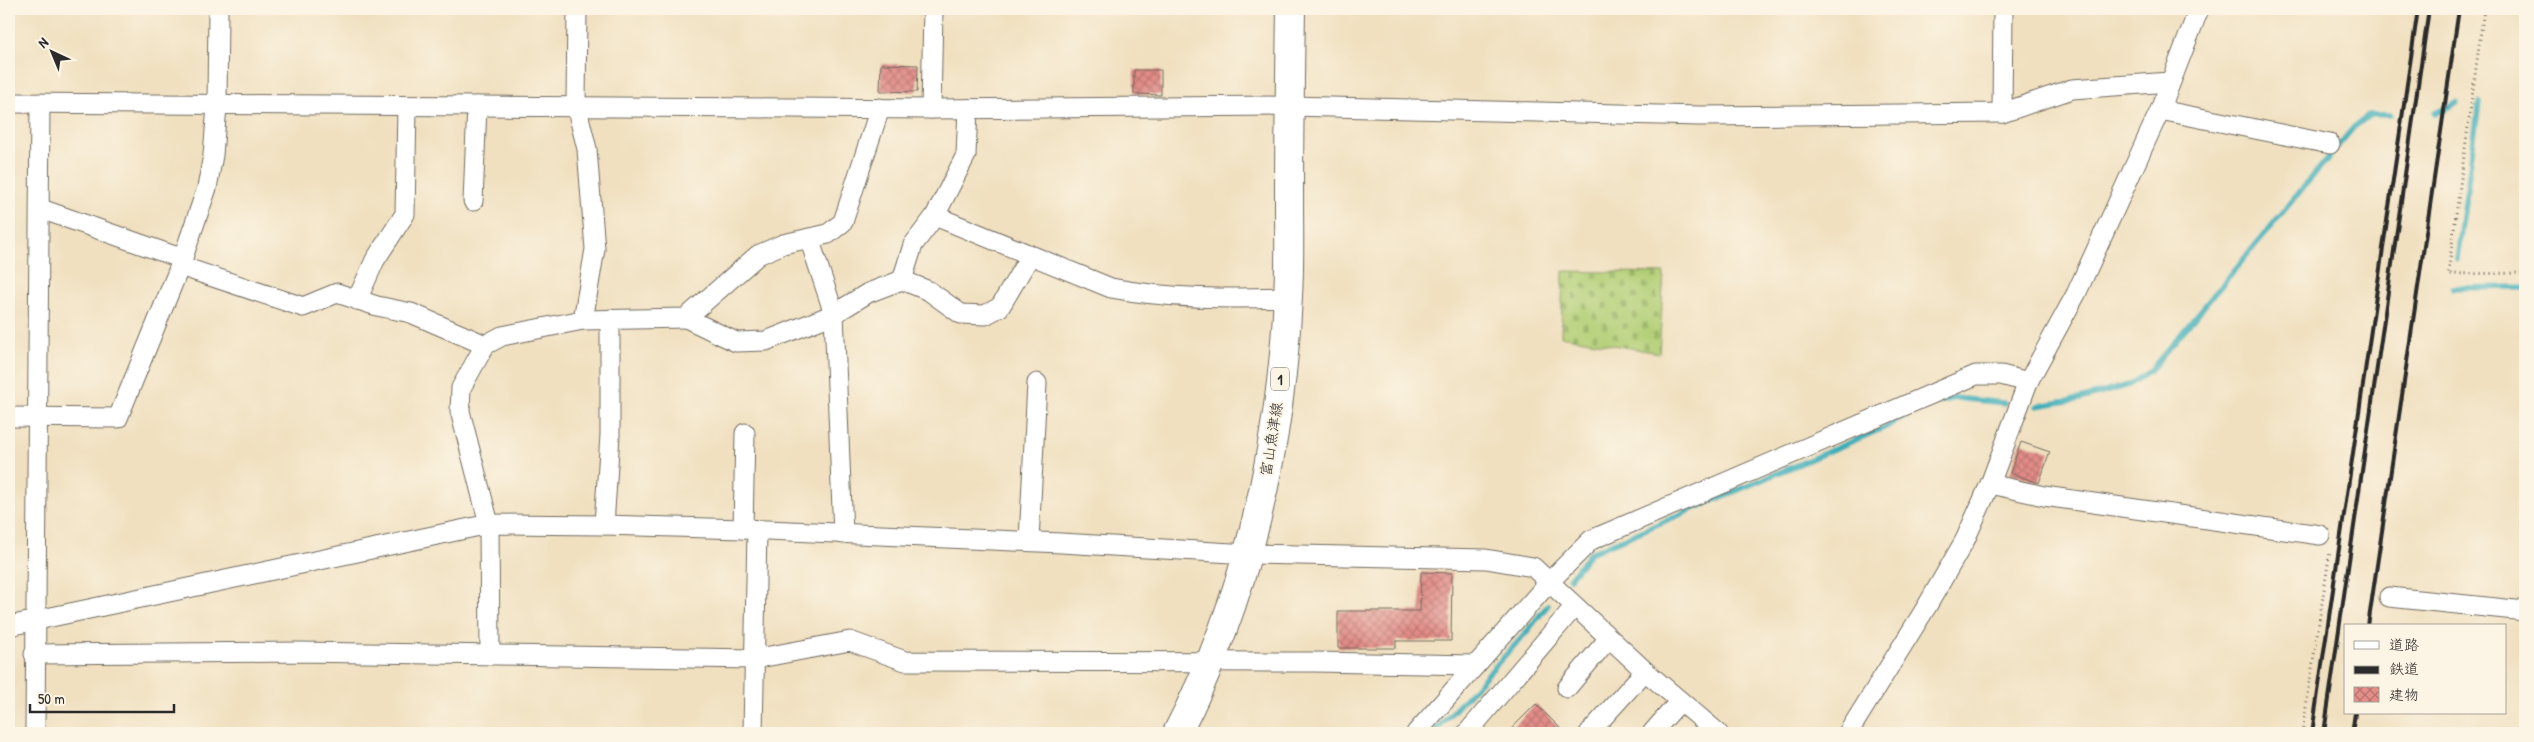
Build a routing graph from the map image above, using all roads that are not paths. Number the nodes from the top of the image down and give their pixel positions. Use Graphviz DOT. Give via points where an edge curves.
graph roads {
  1 [pos="218,9"];
  2 [pos="577,9"];
  3 [pos="933,9"];
  4 [pos="1291,9"];
  5 [pos="2003,9"];
  6 [pos="2199,9"];
  7 [pos="2170,82"];
  8 [pos="9,103"];
  9 [pos="40,103"];
  10 [pos="576,105"];
  11 [pos="217,106"];
  12 [pos="477,106"];
  13 [pos="1290,106"];
  14 [pos="407,107"];
  15 [pos="880,108"];
  16 [pos="931,109"];
  17 [pos="968,109"];
  18 [pos="2160,110"];
  19 [pos="2002,113"];
  20 [pos="2330,144"];
  21 [pos="473,201"];
  22 [pos="41,208"];
  23 [pos="935,216"];
  24 [pos="809,238"];
  25 [pos="1030,256"];
  26 [pos="181,262"];
  27 [pos="902,280"];
  28 [pos="1288,297"];
  29 [pos="357,300"];
  30 [pos="834,314"];
  31 [pos="686,318"];
  32 [pos="610,319"];
  33 [pos="583,320"];
  34 [pos="485,345"];
  35 [pos="2028,382"];
  36 [pos="1037,383"];
  37 [pos="9,417"];
  38 [pos="38,417"];
  39 [pos="745,433"];
  40 [pos="1990,484"];
  41 [pos="489,524"];
  42 [pos="604,524"];
  43 [pos="750,529"];
  44 [pos="843,534"];
  45 [pos="1029,541"];
  46 [pos="2325,541"];
  47 [pos="1249,554"];
  48 [pos="1550,581"];
  49 [pos="2389,598"];
  50 [pos="1574,607"];
  51 [pos="2525,611"];
  52 [pos="35,621"];
  53 [pos="9,626"];
  54 [pos="1609,638"];
  55 [pos="34,654"];
  56 [pos="490,654"];
  57 [pos="754,659"];
  58 [pos="1210,662"];
  59 [pos="1475,665"];
  60 [pos="1645,671"];
  61 [pos="1567,688"];
  62 [pos="1680,701"];
  63 [pos="1473,731"];
  64 [pos="1715,732"];
  65 [pos="35,733"];
  66 [pos="753,733"];
  67 [pos="1177,733"];
  68 [pos="1416,733"];
  69 [pos="1589,733"];
  70 [pos="1652,733"];
  71 [pos="1848,733"];
  1 -- 11 [label="street"];
  2 -- 10 [label="street"];
  3 -- 16 [label="street"];
  4 -- 13 [label="main road, 富山魚津線 / 1"];
  5 -- 19 [label="street"];
  6 -- 7 [label="street"];
  7 -- 18 [label="street"];
  7 -- 19 [label="street" via="2072,89"];
  8 -- 9 [label="street"];
  9 -- 11 [label="street"];
  9 -- 22 [label="street"];
  10 -- 12 [label="street"];
  10 -- 15 [label="street"];
  10 -- 33 [label="street" via="587,149 595,249"];
  11 -- 14 [label="street"];
  11 -- 26 [label="street" via="207,188"];
  12 -- 14 [label="street"];
  12 -- 21 [label="street"];
  13 -- 17 [label="street"];
  13 -- 19 [label="street" via="1700,116"];
  13 -- 28 [label="main road, 富山魚津線 / 1"];
  14 -- 29 [label="street" via="405,214 375,260"];
  15 -- 16 [label="street"];
  15 -- 24 [label="street" via="844,222 828,234"];
  16 -- 17 [label="street"];
  17 -- 23 [label="street" via="966,155"];
  18 -- 20 [label="street"];
  18 -- 35 [label="street" via="2076,294"];
  22 -- 26 [label="street"];
  22 -- 38 [label="street"];
  23 -- 25 [label="street"];
  23 -- 27 [label="street" via="913,245"];
  24 -- 30 [label="street"];
  24 -- 31 [label="street" via="758,255"];
  25 -- 27 [label="street" via="1000,307 985,315 961,314 929,291"];
  25 -- 28 [label="street" via="1111,288 1136,293 1236,299"];
  26 -- 29 [label="street" via="303,307 337,293"];
  26 -- 38 [label="street" via="118,418"];
  27 -- 30 [label="street" via="868,293"];
  28 -- 47 [label="main road, 富山魚津線 / 1" via="1268,466"];
  29 -- 34 [label="street" via="411,313"];
  30 -- 31 [label="street" via="766,341 736,342"];
  30 -- 44 [label="street"];
  31 -- 32 [label="street"];
  32 -- 33 [label="street"];
  32 -- 42 [label="street" via="610,435"];
  33 -- 34 [label="street" via="502,336"];
  34 -- 41 [label="street" via="461,388 460,411"];
  35 -- 40 [label="street"];
  35 -- 48 [label="street" via="2001,375 1976,375 1946,386 1885,416 1591,540"];
  36 -- 45 [label="street"];
  37 -- 38 [label="street"];
  38 -- 52 [label="street"];
  39 -- 43 [label="street"];
  40 -- 46 [label="street" via="2044,496"];
  40 -- 71 [label="street" via="1966,540"];
  41 -- 42 [label="street"];
  41 -- 52 [label="street"];
  41 -- 56 [label="street"];
  42 -- 43 [label="street"];
  43 -- 44 [label="street"];
  43 -- 57 [label="street"];
  44 -- 45 [label="street"];
  45 -- 47 [label="street"];
  47 -- 48 [label="street" via="1486,559 1532,567"];
  47 -- 58 [label="main road, 富山魚津線 / 1"];
  48 -- 50 [label="street"];
  48 -- 59 [label="street"];
  49 -- 51 [label="street"];
  50 -- 54 [label="street"];
  50 -- 63 [label="street"];
  52 -- 53 [label="street"];
  52 -- 55 [label="street"];
  54 -- 60 [label="street"];
  54 -- 61 [label="street"];
  55 -- 56 [label="street"];
  55 -- 65 [label="street"];
  56 -- 57 [label="street"];
  57 -- 58 [label="street" via="850,641 904,660"];
  57 -- 66 [label="street"];
  58 -- 59 [label="street"];
  58 -- 67 [label="main road, 富山魚津線 / 1"];
  59 -- 68 [label="street"];
  60 -- 62 [label="street"];
  60 -- 69 [label="street"];
  62 -- 64 [label="street"];
  62 -- 70 [label="street"];
}
